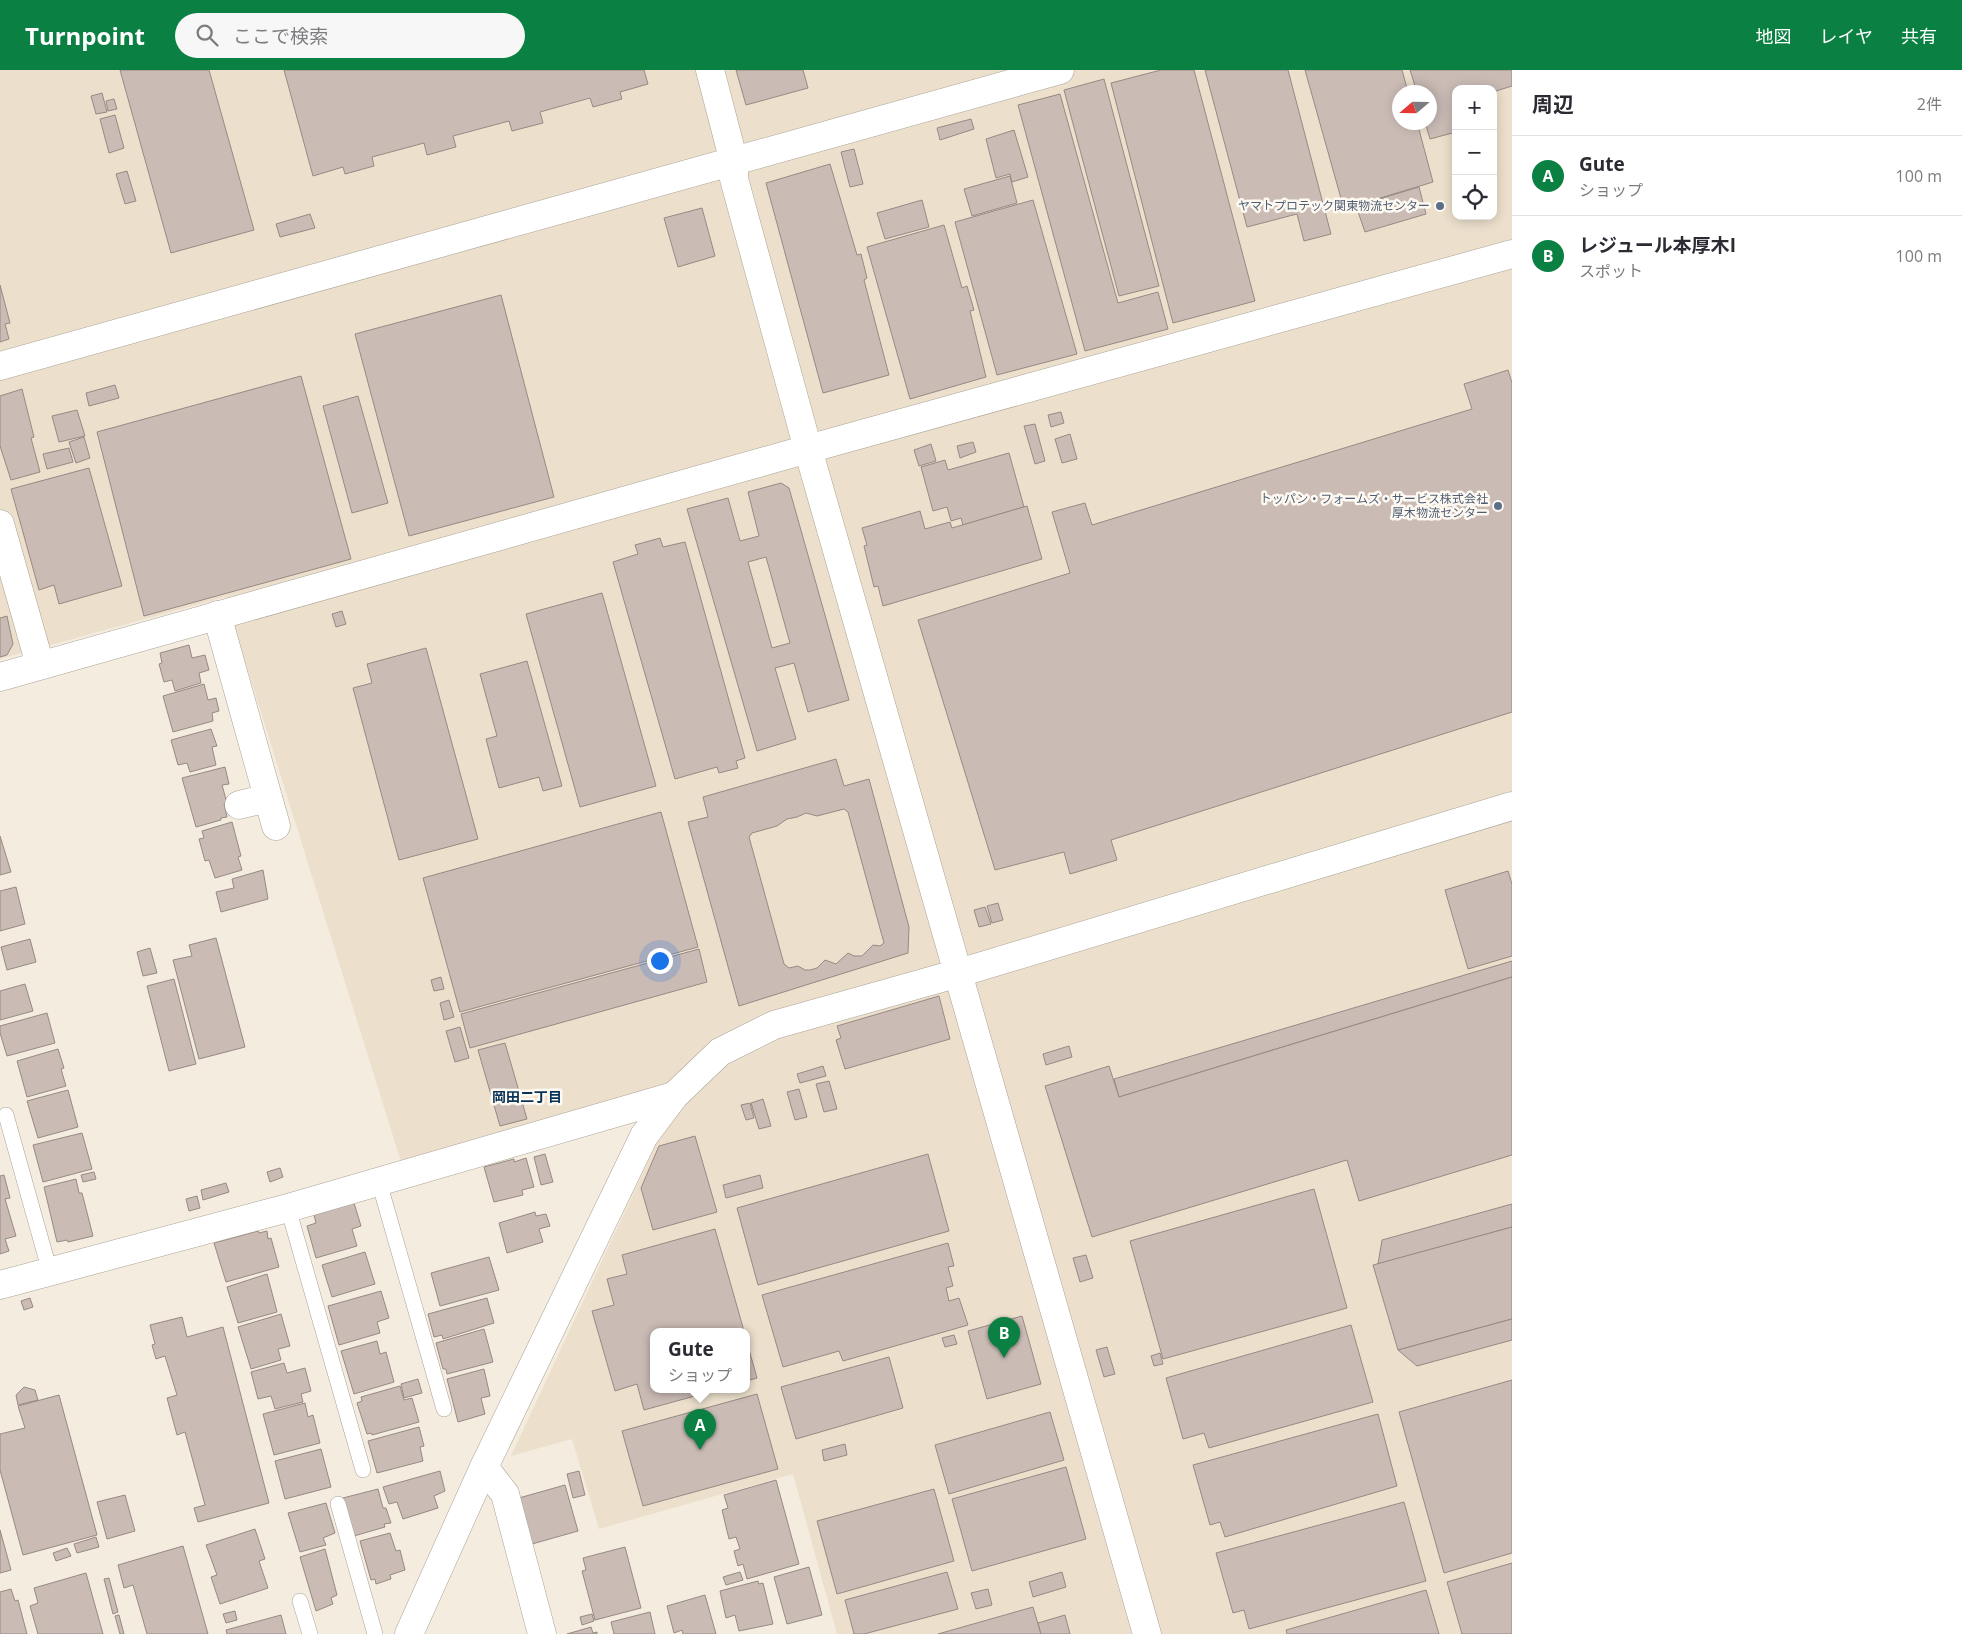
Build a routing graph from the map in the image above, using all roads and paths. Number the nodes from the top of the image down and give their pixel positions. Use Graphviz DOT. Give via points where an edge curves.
graph roads {
  1 [pos="710,70"];
  2 [pos="1060,70"];
  3 [pos="734,162"];
  4 [pos="1512,254"];
  5 [pos="0,366"];
  6 [pos="808,449"];
  7 [pos="0,524"];
  8 [pos="217,615"];
  9 [pos="40,665"];
  10 [pos="0,676"];
  11 [pos="268,798"];
  12 [pos="239,805"];
  13 [pos="1512,806"];
  14 [pos="276,826"];
  15 [pos="959,973"];
  16 [pos="674,1096"];
  17 [pos="6,1115"];
  18 [pos="379,1182"];
  19 [pos="288,1208"];
  20 [pos="50,1272"];
  21 [pos="0,1285"];
  22 [pos="444,1409"];
  23 [pos="484,1467"];
  24 [pos="363,1470"];
  25 [pos="338,1504"];
  26 [pos="300,1601"];
  27 [pos="310,1634"];
  28 [pos="375,1634"];
  29 [pos="409,1634"];
  30 [pos="542,1634"];
  31 [pos="1147,1634"];
  1 -- 3 [label="street"];
  2 -- 3 [label="street"];
  3 -- 5 [label="street"];
  3 -- 6 [label="street" via="734,179"];
  4 -- 6 [label="street"];
  6 -- 8 [label="street"];
  6 -- 15 [label="street"];
  7 -- 9 [label="street"];
  8 -- 9 [label="street"];
  8 -- 11 [label="street"];
  9 -- 10 [label="street"];
  11 -- 12 [label="street"];
  11 -- 14 [label="street"];
  13 -- 15 [label="street"];
  15 -- 16 [label="street" via="774,1024 720,1052"];
  15 -- 31 [label="street"];
  16 -- 18 [label="street"];
  16 -- 23 [label="street" via="644,1136"];
  17 -- 20 [label="lane"];
  18 -- 19 [label="street"];
  18 -- 22 [label="lane"];
  19 -- 20 [label="street"];
  19 -- 24 [label="lane"];
  20 -- 21 [label="street"];
  23 -- 29 [label="street"];
  23 -- 30 [label="street" via="505,1494"];
  25 -- 28 [label="lane"];
  26 -- 27 [label="lane"];
}
